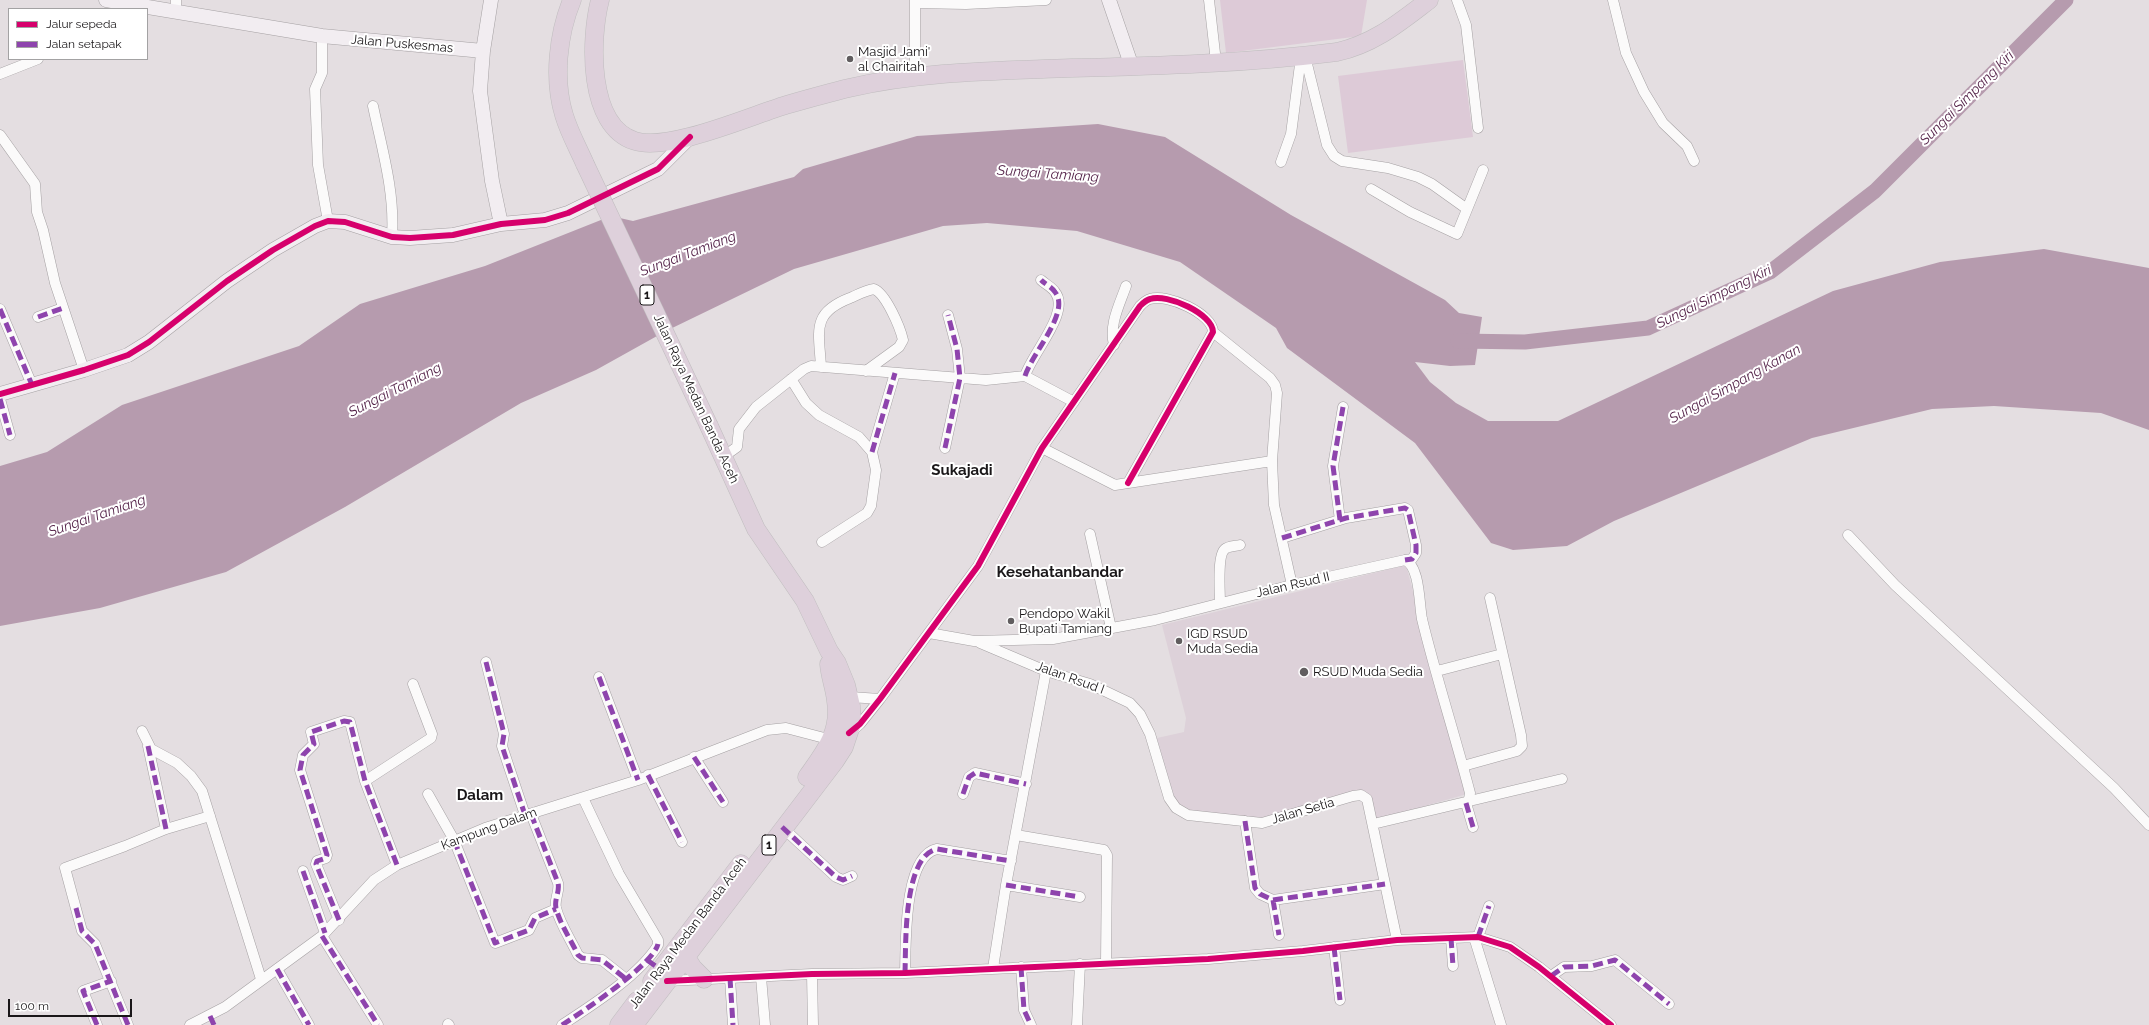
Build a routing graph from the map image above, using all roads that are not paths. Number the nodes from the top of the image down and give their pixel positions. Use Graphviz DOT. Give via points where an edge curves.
graph roads {
  1 [pos="106,0"];
  2 [pos="491,0"];
  3 [pos="572,0"];
  4 [pos="600,0"];
  5 [pos="1046,0"];
  6 [pos="1109,0"];
  7 [pos="1208,0"];
  8 [pos="1429,0"];
  9 [pos="1458,0"];
  10 [pos="1613,0"];
  11 [pos="915,1"];
  12 [pos="176,6"];
  13 [pos="1413,6"];
  14 [pos="322,36"];
  15 [pos="483,52"];
  16 [pos="1303,56"];
  17 [pos="35,60"];
  18 [pos="1216,62"];
  19 [pos="1132,67"];
  20 [pos="0,74"];
  21 [pos="915,76"];
  22 [pos="373,106"];
  23 [pos="1478,128"];
  24 [pos="0,135"];
  25 [pos="690,137"];
  26 [pos="1694,161"];
  27 [pos="1281,162"];
  28 [pos="1483,170"];
  29 [pos="1371,189"];
  30 [pos="1467,209"];
  31 [pos="328,221"];
  32 [pos="501,224"];
  33 [pos="392,237"];
  34 [pos="1041,280"];
  35 [pos="1126,286"];
  36 [pos="64,308"];
  37 [pos="0,309"];
  38 [pos="948,315"];
  39 [pos="38,317"];
  40 [pos="1213,332"];
  41 [pos="1114,344"];
  42 [pos="821,367"];
  43 [pos="84,370"];
  44 [pos="866,371"];
  45 [pos="895,373"];
  46 [pos="1025,376"];
  47 [pos="960,378"];
  48 [pos="791,379"];
  49 [pos="32,385"];
  50 [pos="0,394"];
  51 [pos="0,399"];
  52 [pos="1074,402"];
  53 [pos="1343,407"];
  54 [pos="10,435"];
  55 [pos="945,448"];
  56 [pos="1042,448"];
  57 [pos="872,452"];
  58 [pos="723,457"];
  59 [pos="1272,461"];
  60 [pos="1128,483"];
  61 [pos="1340,520"];
  62 [pos="1090,534"];
  63 [pos="1848,535"];
  64 [pos="1282,538"];
  65 [pos="822,542"];
  66 [pos="1240,545"];
  67 [pos="1405,560"];
  68 [pos="1292,585"];
  69 [pos="1490,598"];
  70 [pos="1220,603"];
  71 [pos="1112,628"];
  72 [pos="929,633"];
  73 [pos="974,641"];
  74 [pos="829,651"];
  75 [pos="1502,654"];
  76 [pos="486,662"];
  77 [pos="1046,670"];
  78 [pos="1437,671"];
  79 [pos="599,677"];
  80 [pos="414,684"];
  81 [pos="850,697"];
  82 [pos="880,699"];
  83 [pos="142,731"];
  84 [pos="849,733"];
  85 [pos="1150,734"];
  86 [pos="832,740"];
  87 [pos="148,746"];
  88 [pos="694,757"];
  89 [pos="1463,766"];
  90 [pos="648,776"];
  91 [pos="1562,779"];
  92 [pos="638,780"];
  93 [pos="365,781"];
  94 [pos="1026,784"];
  95 [pos="428,794"];
  96 [pos="963,794"];
  97 [pos="583,798"];
  98 [pos="724,802"];
  99 [pos="1466,803"];
  100 [pos="528,814"];
  101 [pos="210,816"];
  102 [pos="1245,821"];
  103 [pos="1373,824"];
  104 [pos="2149,825"];
  105 [pos="782,827"];
  106 [pos="1473,827"];
  107 [pos="166,829"];
  108 [pos="1016,835"];
  109 [pos="454,840"];
  110 [pos="682,842"];
  111 [pos="1011,860"];
  112 [pos="397,866"];
  113 [pos="303,871"];
  114 [pos="852,876"];
  115 [pos="1386,884"];
  116 [pos="1006,886"];
  117 [pos="730,889"];
  118 [pos="1080,897"];
  119 [pos="1273,900"];
  120 [pos="1489,906"];
  121 [pos="556,909"];
  122 [pos="339,920"];
  123 [pos="324,935"];
  124 [pos="1279,935"];
  125 [pos="1476,937"];
  126 [pos="1451,938"];
  127 [pos="1397,940"];
  128 [pos="1334,947"];
  129 [pos="686,957"];
  130 [pos="1106,963"];
  131 [pos="1080,964"];
  132 [pos="1453,966"];
  133 [pos="1021,967"];
  134 [pos="994,968"];
  135 [pos="277,969"];
  136 [pos="658,970"];
  137 [pos="905,973"];
  138 [pos="812,974"];
  139 [pos="1551,976"];
  140 [pos="760,977"];
  141 [pos="730,978"];
  142 [pos="626,979"];
  143 [pos="704,979"];
  144 [pos="261,980"];
  145 [pos="111,981"];
  146 [pos="1340,1000"];
  147 [pos="1668,1004"];
  148 [pos="212,1020"];
  149 [pos="97,1025"];
  150 [pos="128,1025"];
  151 [pos="190,1025"];
  152 [pos="309,1025"];
  153 [pos="378,1025"];
  154 [pos="562,1025"];
  155 [pos="619,1025"];
  156 [pos="634,1025"];
  157 [pos="733,1025"];
  158 [pos="765,1025"];
  159 [pos="813,1025"];
  160 [pos="1031,1025"];
  161 [pos="1077,1025"];
  162 [pos="1501,1025"];
  163 [pos="1610,1025"];
  1 -- 12 [label="street, Jalan Puskesmas"];
  2 -- 15 [label="street"];
  3 -- 58 [label="highway, Jalan Raya Medan Banda Aceh / 1, bridge" via="560,43 560,84 564,115"];
  4 -- 25 [label="highway" via="596,17 594,57 596,82 604,113 612,126 633,141 650,144 666,144"];
  5 -- 11 [label="street" via="966,4"];
  6 -- 19 [label="street"];
  7 -- 18 [label="street"];
  8 -- 13 [label="highway"];
  9 -- 23 [label="street" via="1466,25"];
  10 -- 26 [label="street" via="1626,52 1644,92 1663,123 1687,146"];
  11 -- 21 [label="street"];
  12 -- 14 [label="street, Jalan Puskesmas"];
  13 -- 16 [label="highway" via="1388,31 1358,48"];
  14 -- 15 [label="street, Jalan Puskesmas"];
  14 -- 31 [label="street" via="322,73 315,93 318,165"];
  15 -- 32 [label="street" via="480,92 492,181"];
  16 -- 18 [label="highway"];
  16 -- 27 [label="street" via="1291,134"];
  16 -- 30 [label="street" via="1327,145 1334,156 1342,162 1388,168 1418,178 1432,184"];
  17 -- 20 [label="street"];
  18 -- 19 [label="highway"];
  19 -- 21 [label="highway"];
  21 -- 25 [label="highway" via="823,94"];
  22 -- 33 [label="street" via="390,184"];
  24 -- 36 [label="street" via="35,184 37,212"];
  25 -- 32 [label="street" via="658,169 568,213 538,222"];
  28 -- 30 [label="street"];
  29 -- 30 [label="street" via="1454,234 1459,231"];
  31 -- 33 [label="street" via="345,222"];
  31 -- 43 [label="street" via="305,231 247,268 138,349"];
  32 -- 33 [label="street" via="454,235 426,238"];
  34 -- 46 [label="street" via="1056,292 1060,312 1030,362"];
  35 -- 41 [label="street" via="1113,323"];
  36 -- 39 [label="street"];
  36 -- 43 [label="street"];
  37 -- 49 [label="street"];
  38 -- 47 [label="street" via="957,349"];
  40 -- 41 [label="street" via="1213,328 1190,307 1170,299 1153,298 1140,306"];
  40 -- 59 [label="street" via="1270,378 1275,385 1277,393"];
  40 -- 60 [label="street"];
  41 -- 52 [label="street"];
  42 -- 44 [label="street"];
  42 -- 44 [label="street" via="819,333 826,311 839,302 874,289 880,293 893,314 903,340 900,347"];
  42 -- 48 [label="street" via="811,366"];
  43 -- 49 [label="street"];
  44 -- 45 [label="street"];
  45 -- 47 [label="street"];
  45 -- 57 [label="street"];
  46 -- 47 [label="street" via="994,380"];
  46 -- 52 [label="street"];
  47 -- 55 [label="street"];
  48 -- 57 [label="street" via="819,415 859,437"];
  48 -- 58 [label="street" via="756,407 739,429 737,447"];
  49 -- 50 [label="street"];
  51 -- 54 [label="street"];
  52 -- 56 [label="street"];
  53 -- 61 [label="street" via="1333,466"];
  56 -- 60 [label="street" via="1112,485"];
  56 -- 72 [label="street" via="978,566"];
  57 -- 65 [label="street" via="876,470 869,510 861,518"];
  58 -- 74 [label="highway, Jalan Raya Medan Banda Aceh / 1" via="756,529 805,601"];
  59 -- 60 [label="street"];
  59 -- 64 [label="street" via="1274,505"];
  61 -- 64 [label="street"];
  61 -- 67 [label="street" via="1406,508 1416,550 1412,558"];
  62 -- 71 [label="street"];
  63 -- 104 [label="street" via="1895,585 2114,788"];
  64 -- 68 [label="street"];
  66 -- 70 [label="street" via="1226,548 1223,552 1220,562"];
  67 -- 68 [label="street, Jalan Rsud II"];
  67 -- 78 [label="street" via="1412,564 1416,572 1422,619"];
  68 -- 70 [label="street, Jalan Rsud II"];
  69 -- 75 [label="street"];
  70 -- 71 [label="street, Jalan Rsud II"];
  71 -- 73 [label="street, Jalan Rsud II" via="1040,641"];
  72 -- 73 [label="street, Jalan Rsud II"];
  72 -- 82 [label="street"];
  73 -- 77 [label="street, Jalan Rsud I"];
  74 -- 81 [label="highway, Jalan Raya Medan Banda Aceh / 1" via="841,670"];
  74 -- 86 [label="highway, Jalan Raya Medan Banda Aceh / 1" via="829,666 838,712"];
  75 -- 78 [label="street"];
  75 -- 89 [label="street" via="1522,746 1517,751"];
  76 -- 100 [label="street" via="504,734 502,746"];
  77 -- 85 [label="street, Jalan Rsud I" via="1121,697 1140,714"];
  77 -- 94 [label="street"];
  78 -- 89 [label="street"];
  79 -- 92 [label="street"];
  80 -- 93 [label="street" via="432,734 431,738"];
  81 -- 82 [label="street"];
  81 -- 84 [label="highway, Jalan Raya Medan Banda Aceh / 1" via="852,713"];
  82 -- 84 [label="street" via="860,724"];
  83 -- 87 [label="street"];
  84 -- 105 [label="highway, Jalan Raya Medan Banda Aceh / 1" via="835,761"];
  85 -- 102 [label="street, Jalan Setia" via="1167,793 1176,808 1188,815 1201,818"];
  86 -- 88 [label="street, Kampung Dalam" via="781,727"];
  86 -- 117 [label="highway, Jalan Raya Medan Banda Aceh / 1"];
  87 -- 101 [label="street" via="152,751 176,763 191,776 202,791"];
  87 -- 107 [label="street"];
  88 -- 90 [label="street, Kampung Dalam"];
  88 -- 98 [label="street"];
  89 -- 99 [label="street" via="1470,793"];
  90 -- 92 [label="street, Kampung Dalam"];
  90 -- 110 [label="street"];
  91 -- 99 [label="street"];
  92 -- 97 [label="street, Kampung Dalam"];
  93 -- 112 [label="street"];
  93 -- 122 [label="street" via="349,722 311,732 314,744 303,755 300,770 327,855 316,864"];
  94 -- 96 [label="street" via="975,774 969,777"];
  94 -- 108 [label="street"];
  95 -- 109 [label="street"];
  97 -- 100 [label="street, Kampung Dalam"];
  97 -- 136 [label="street" via="619,874 658,940"];
  99 -- 103 [label="street"];
  99 -- 106 [label="street"];
  100 -- 109 [label="street, Kampung Dalam"];
  100 -- 121 [label="street" via="558,884"];
  101 -- 107 [label="street"];
  101 -- 144 [label="street"];
  102 -- 103 [label="street, Jalan Setia" via="1262,823 1361,795 1367,799"];
  102 -- 119 [label="street" via="1255,888 1258,893"];
  103 -- 115 [label="street, Jalan Setia"];
  105 -- 114 [label="street" via="836,877 844,880"];
  105 -- 117 [label="highway, Jalan Raya Medan Banda Aceh / 1"];
  107 -- 145 [label="street" via="65,868 82,931 95,944"];
  108 -- 111 [label="street"];
  108 -- 130 [label="street" via="1102,848 1105,851"];
  109 -- 112 [label="street, Kampung Dalam"];
  109 -- 121 [label="street" via="495,943 529,930 535,918"];
  111 -- 116 [label="street"];
  111 -- 137 [label="street" via="937,849 926,853 914,878 909,900"];
  112 -- 122 [label="street, Kampung Dalam" via="374,880"];
  113 -- 123 [label="street"];
  115 -- 119 [label="street"];
  115 -- 127 [label="street, Jalan Setia"];
  116 -- 118 [label="street"];
  116 -- 134 [label="street"];
  117 -- 129 [label="highway, Jalan Raya Medan Banda Aceh / 1"];
  117 -- 136 [label="highway, Jalan Raya Medan Banda Aceh / 1"];
  119 -- 124 [label="street"];
  120 -- 125 [label="street"];
  121 -- 142 [label="street" via="579,956 602,960"];
  122 -- 123 [label="street, Kampung Dalam"];
  123 -- 135 [label="street, Kampung Dalam"];
  123 -- 153 [label="street"];
  125 -- 126 [label="street"];
  125 -- 139 [label="street" via="1510,947"];
  125 -- 162 [label="street"];
  126 -- 127 [label="street"];
  126 -- 132 [label="street"];
  127 -- 128 [label="street"];
  128 -- 130 [label="street" via="1208,958"];
  128 -- 146 [label="street"];
  129 -- 136 [label="highway, Jalan Raya Medan Banda Aceh / 1"];
  129 -- 143 [label="highway"];
  130 -- 131 [label="street"];
  131 -- 133 [label="street"];
  131 -- 161 [label="street"];
  133 -- 134 [label="street"];
  133 -- 160 [label="street" via="1024,1010"];
  134 -- 137 [label="street"];
  135 -- 144 [label="street, Kampung Dalam"];
  135 -- 152 [label="street"];
  136 -- 142 [label="street"];
  136 -- 143 [label="street"];
  136 -- 155 [label="highway, Jalan Raya Medan Banda Aceh / 1"];
  136 -- 156 [label="highway, Jalan Raya Medan Banda Aceh / 1"];
  137 -- 138 [label="street"];
  138 -- 140 [label="street"];
  138 -- 159 [label="street"];
  139 -- 147 [label="street" via="1564,967 1592,966 1615,960"];
  139 -- 163 [label="street"];
  140 -- 141 [label="street"];
  140 -- 158 [label="street"];
  141 -- 143 [label="street"];
  141 -- 157 [label="street"];
  142 -- 154 [label="street"];
  144 -- 148 [label="street, Kampung Dalam"];
  145 -- 149 [label="street" via="83,991"];
  145 -- 150 [label="street"];
  148 -- 151 [label="street, Kampung Dalam"];
}
